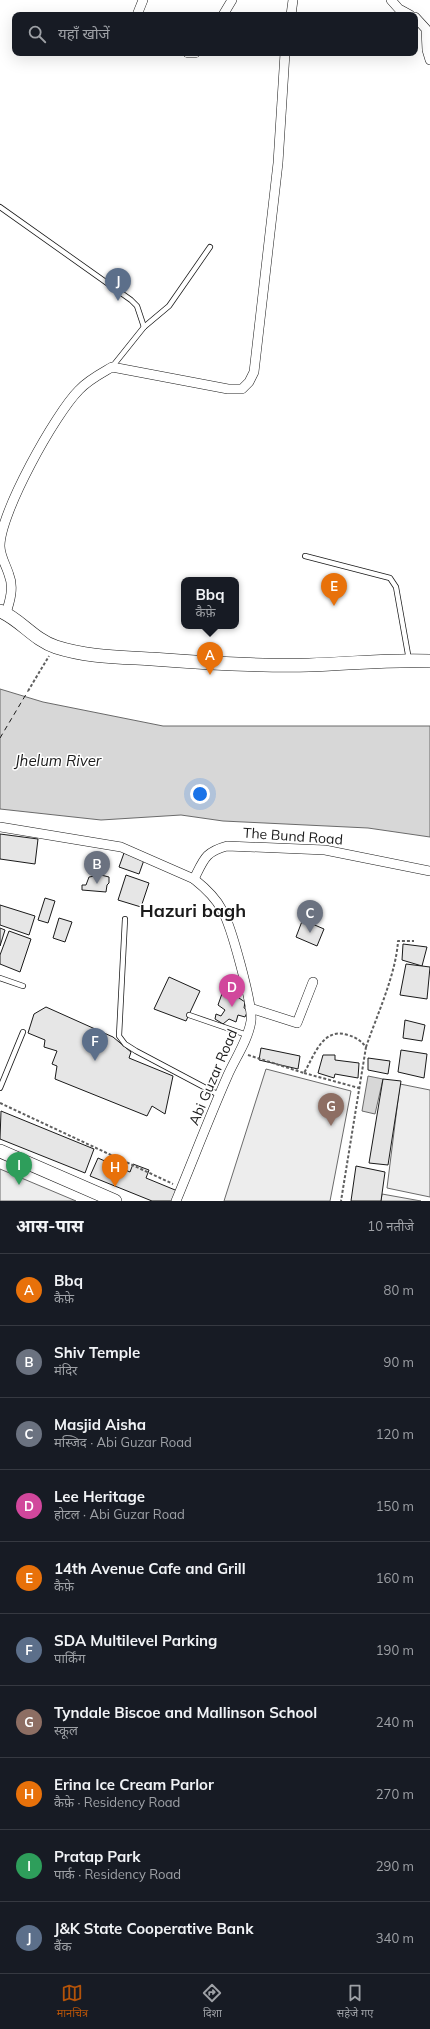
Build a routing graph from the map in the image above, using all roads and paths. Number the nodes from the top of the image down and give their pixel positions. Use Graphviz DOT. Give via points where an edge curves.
graph roads {
  1 [pos="143,0"];
  2 [pos="232,0"];
  3 [pos="294,0"];
  4 [pos="391,0"];
  5 [pos="138,12"];
  6 [pos="225,12"];
  7 [pos="292,12"];
  8 [pos="404,12"];
  9 [pos="418,20"];
  10 [pos="285,56"];
  11 [pos="430,60"];
  12 [pos="0,207"];
  13 [pos="210,247"];
  14 [pos="144,327"];
  15 [pos="112,367"];
  16 [pos="305,556"];
  17 [pos="3,612"];
  18 [pos="54,647"];
  19 [pos="409,660"];
  20 [pos="430,661"];
  21 [pos="28,691"];
  22 [pos="0,827"];
  23 [pos="430,870"];
  24 [pos="194,879"];
  25 [pos="126,919"];
  26 [pos="414,941"];
  27 [pos="0,978"];
  28 [pos="313,982"];
  29 [pos="23,986"];
  30 [pos="250,1008"];
  31 [pos="189,1015"];
  32 [pos="23,1032"];
  33 [pos="247,1035"];
  34 [pos="366,1047"];
  35 [pos="239,1052"];
  36 [pos="304,1073"];
  37 [pos="0,1088"];
  38 [pos="359,1088"];
  39 [pos="219,1095"];
  40 [pos="0,1103"];
  41 [pos="0,1151"];
  42 [pos="182,1188"];
  43 [pos="115,1201"];
  44 [pos="176,1201"];
  45 [pos="341,1201"];
  1 -- 5 [label="street"];
  2 -- 6 [label="street"];
  3 -- 7 [label="street"];
  4 -- 8 [label="street"];
  9 -- 11 [label="street" via="426,29"];
  10 -- 15 [label="street" via="278,162 267,267 254,372 249,382 242,389 228,389"];
  12 -- 14 [label="lane" via="131,300 137,306"];
  13 -- 14 [label="lane" via="169,306"];
  14 -- 15 [label="lane"];
  15 -- 17 [label="street" via="88,381 69,402 53,426 10,507 1,533 0,547 12,587 10,601"];
  16 -- 19 [label="lane" via="390,578 396,587"];
  17 -- 18 [label="main road"];
  18 -- 19 [label="main road" via="96,656 212,664 309,665"];
  18 -- 21 [label="path"];
  19 -- 20 [label="main road"];
  22 -- 24 [label="street" via="121,847"];
  23 -- 24 [label="street, The Bund Road" via="325,850 227,846 212,850 204,859"];
  24 -- 30 [label="street, Abi Guzar Road" via="222,910 235,947"];
  25 -- 39 [label="lane" via="119,1036 136,1051"];
  26 -- 34 [label="path" via="398,942 384,995"];
  27 -- 29 [label="lane"];
  28 -- 30 [label="street" via="297,1023"];
  30 -- 33 [label="street, Abi Guzar Road" via="251,1023"];
  31 -- 33 [label="lane"];
  32 -- 37 [label="lane"];
  33 -- 35 [label="street, Abi Guzar Road"];
  34 -- 36 [label="path" via="360,1039 338,1032 326,1037"];
  34 -- 38 [label="path"];
  35 -- 36 [label="path"];
  35 -- 39 [label="street, Abi Guzar Road"];
  36 -- 38 [label="path"];
  38 -- 45 [label="path"];
  39 -- 42 [label="street, Abi Guzar Road"];
  40 -- 42 [label="path"];
  41 -- 43 [label="main road"];
  42 -- 44 [label="street, Abi Guzar Road"];
}
